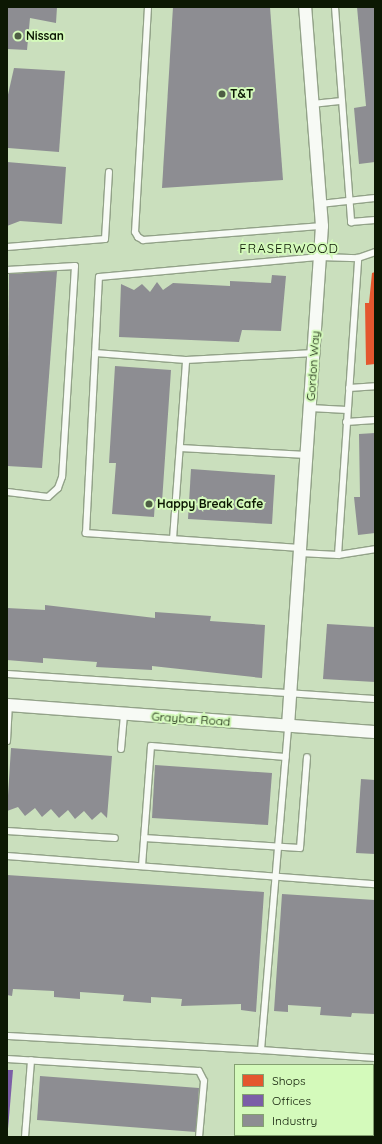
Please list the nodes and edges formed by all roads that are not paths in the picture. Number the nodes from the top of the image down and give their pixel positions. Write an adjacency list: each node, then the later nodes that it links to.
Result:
1 (148, 7): 11 (lane)
2 (305, 7): 5 (street, Gordon Way)
3 (336, 7): 4 (lane)
4 (342, 101): 5 (lane); 8 (lane)
5 (312, 104): 9 (street, Gordon Way)
6 (109, 172): 12 (lane)
7 (375, 198): 8 (lane)
8 (350, 201): 9 (lane); 10 (lane)
9 (320, 204): 11 (street, Gordon Way)
10 (375, 220)
11 (322, 226): 14 (street, Gordon Way)
12 (7, 248)
13 (375, 252): 15 (lane)
14 (320, 257): 15 (lane); 17 (lane); 18 (street, Gordon Way)
15 (358, 258): 21 (lane)
16 (7, 270): 28 (lane)
17 (96, 353): 19 (lane); 29 (lane)
18 (314, 353): 19 (lane); 22 (street, Gordon Way)
19 (186, 360): 26 (lane)
20 (375, 386): 21 (lane)
21 (349, 388): 23 (lane)
22 (310, 408): 23 (lane); 27 (street, Gordon Way)
23 (347, 410): 25 (lane)
24 (375, 420): 25 (lane)
25 (346, 422): 32 (lane)
26 (180, 448): 27 (lane); 29 (lane)
27 (307, 455): 31 (street, Gordon Way)
28 (7, 492)
29 (173, 539): 31 (lane)
30 (375, 549): 32 (lane)
31 (300, 550): 32 (lane); 34 (street, Gordon Way)
32 (338, 555)
33 (7, 674): 34 (lane)
34 (291, 693): 35 (lane); 38 (street, Gordon Way)
35 (375, 699)
36 (8, 705): 37 (street, Graybar Road); 40 (lane)
37 (124, 714): 38 (street, Graybar Road); 41 (lane)
38 (288, 726): 39 (street, Graybar Road); 42 (lane)
39 (375, 732)
40 (7, 741)
41 (121, 749)
42 (286, 757): 46 (lane); 47 (lane)
43 (307, 757): 47 (lane)
44 (7, 831): 45 (lane)
45 (115, 838)
46 (144, 838): 47 (lane); 49 (lane)
47 (278, 846): 50 (lane)
48 (7, 856): 49 (lane)
49 (142, 866): 50 (lane)
50 (276, 876): 51 (lane); 53 (lane)
51 (375, 884)
52 (7, 1036): 53 (lane)
53 (261, 1050): 54 (lane)
54 (375, 1058)
55 (7, 1059): 56 (lane)
56 (31, 1060): 57 (lane); 58 (lane)
57 (25, 1137)
58 (200, 1137)

